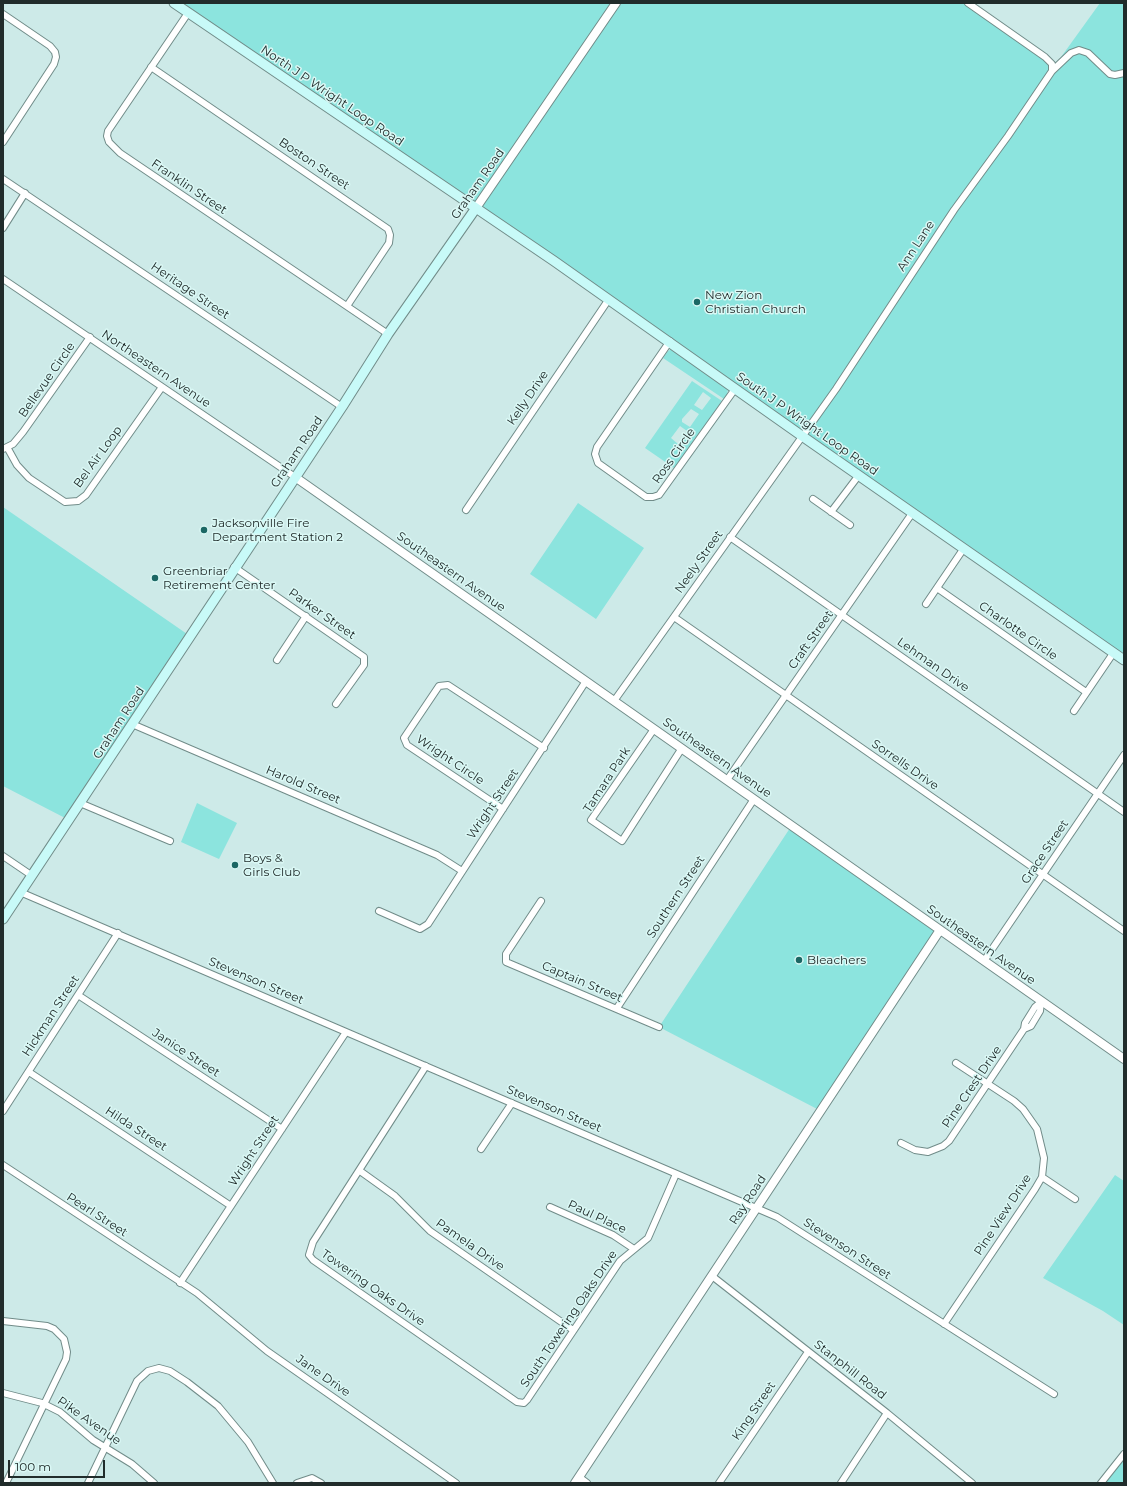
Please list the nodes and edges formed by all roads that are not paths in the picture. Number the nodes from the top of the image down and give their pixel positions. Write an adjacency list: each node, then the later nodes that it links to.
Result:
1 (174, 3): 4 (main road, North J P Wright Loop Road)
2 (616, 3): 12 (street, Graham Road)
3 (968, 3): 7 (street)
4 (188, 13): 6 (street, Franklin Street); 12 (main road, North J P Wright Loop Road)
5 (3, 14): 9 (street)
6 (151, 67): 16 (street, Boston Street); 16 (street, Franklin Street)
7 (1052, 71): 8 (street, Ann Lane); 23 (street, Ann Lane)
8 (1124, 73)
9 (3, 142)
10 (3, 179): 11 (street, Heritage Street)
11 (25, 193): 13 (street); 22 (street, Heritage Street)
12 (476, 208): 15 (main road, South J P Wright Loop Road); 17 (main road, Graham Road)
13 (3, 228)
14 (3, 279): 18 (street, Northeastern Avenue)
15 (609, 299): 19 (main road, South J P Wright Loop Road); 28 (street, Kelly Drive)
16 (347, 306): 17 (street, Franklin Street)
17 (388, 334): 22 (main road, Graham Road)
18 (90, 337): 20 (street, Northeastern Avenue); 24 (street, Bellevue Circle)
19 (670, 341): 21 (main road, South J P Wright Loop Road); 21 (street, Ross Circle)
20 (162, 387): 24 (street, Bel Air Loop); 26 (street, Northeastern Avenue)
21 (735, 389): 23 (main road, South J P Wright Loop Road)
22 (342, 407): 26 (main road, Graham Road)
23 (802, 436): 25 (main road, South J P Wright Loop Road); 32 (street, Neely Street)
24 (5, 448)
25 (859, 475): 29 (street); 30 (main road, South J P Wright Loop Road)
26 (295, 477): 34 (main road, Graham Road); 43 (street, Southeastern Avenue)
27 (813, 499): 29 (street)
28 (466, 510)
29 (831, 512): 31 (street)
30 (913, 512): 33 (main road, South J P Wright Loop Road); 37 (street, Craft Street)
31 (850, 525)
32 (730, 537): 37 (street, Lehman Drive); 39 (street, Neely Street)
33 (964, 548): 35 (street); 40 (main road, South J P Wright Loop Road)
34 (234, 567): 38 (street, Parker Street); 49 (main road, Graham Road)
35 (937, 588): 36 (street); 44 (street, Charlotte Circle)
36 (926, 604)
37 (842, 615): 45 (street, Craft Street); 55 (street, Lehman Drive)
38 (306, 616): 41 (street); 47 (street, Parker Street)
39 (674, 617): 45 (street, Sorrells Drive); 46 (street, Neely Street)
40 (1114, 652): 42 (main road, South J P Wright Loop Road); 44 (street)
41 (277, 660)
42 (1124, 660)
43 (586, 681): 46 (street, Southeastern Avenue); 51 (street, Wright Street)
44 (1086, 692): 48 (street)
45 (786, 695): 54 (street, Craft Street); 63 (street, Sorrells Drive)
46 (614, 701): 50 (street, Southeastern Avenue)
47 (336, 704)
48 (1074, 711)
49 (132, 724): 57 (main road, Graham Road); 62 (street, Harold Street)
50 (654, 729): 52 (street, Southeastern Avenue); 52 (street, Tamara Park)
51 (544, 748): 58 (street, Wright Street); 58 (street, Wright Circle)
52 (682, 748): 54 (street, Southeastern Avenue)
53 (1124, 755): 55 (street, Grace Street)
54 (728, 780): 56 (street, Southeastern Avenue)
55 (1098, 794): 59 (street, Lehman Drive); 63 (street, Grace Street)
56 (754, 799): 69 (street, Southeastern Avenue); 75 (street, Southern Street)
57 (80, 803): 60 (street); 64 (main road, Graham Road)
58 (503, 809): 62 (street, Wright Street)
59 (1124, 812)
60 (170, 841)
61 (3, 856): 64 (street)
62 (462, 870): 67 (street, Wright Street)
63 (1043, 874): 70 (street, Sorrells Drive); 72 (street, Grace Street)
64 (31, 876): 65 (main road, Graham Road)
65 (20, 892): 68 (main road, Graham Road); 71 (street, Stevenson Street)
66 (541, 901): 75 (street, Captain Street)
67 (379, 911)
68 (3, 919)
69 (940, 930): 72 (street, Southeastern Avenue); 95 (street, Ray Road)
70 (1124, 931)
71 (118, 933): 73 (street, Hickman Street); 77 (street, Stevenson Street)
72 (984, 961): 74 (street, Southeastern Avenue)
73 (78, 995): 81 (street, Hickman Street); 85 (street, Janice Street)
74 (1041, 1002): 78 (street, Southeastern Avenue); 82 (street, Pine Crest Drive)
75 (617, 1008): 76 (street, Captain Street)
76 (659, 1027)
77 (346, 1032): 80 (street, Stevenson Street); 85 (street, Wright Street)
78 (1124, 1059)
79 (956, 1063): 82 (street, Pine View Drive)
80 (426, 1066): 83 (street, Stevenson Street); 89 (street, Towering Oaks Drive)
81 (29, 1072): 84 (street, Hickman Street); 93 (street, Hilda Street)
82 (987, 1083): 86 (street, Pine Crest Drive); 91 (street, Pine View Drive)
83 (512, 1103): 87 (street); 90 (street, Stevenson Street)
84 (3, 1111)
85 (282, 1129): 93 (street, Wright Street)
86 (901, 1143)
87 (481, 1149)
88 (3, 1165): 98 (street, Pearl Street)
89 (360, 1171): 101 (street, Pamela Drive); 105 (street, Towering Oaks Drive)
90 (676, 1174): 95 (street, Stevenson Street); 96 (street, South Towering Oaks Drive)
91 (1042, 1177): 92 (street); 100 (street, Pine View Drive)
92 (1075, 1199)
93 (232, 1206): 98 (street, Wright Street)
94 (550, 1207): 96 (street, Paul Place)
95 (756, 1209): 97 (street, Ray Road); 100 (street, Stevenson Street)
96 (634, 1249): 101 (street, South Towering Oaks Drive)
97 (712, 1276): 102 (street, Stanphill Road); 110 (street, Ray Road)
98 (180, 1283): 117 (street, Jane Drive)
99 (3, 1321): 106 (street)
100 (944, 1324): 104 (street, Stevenson Street)
101 (573, 1330): 105 (street, South Towering Oaks Drive)
102 (808, 1352): 107 (street, Stanphill Road); 119 (street, King Street)
103 (3, 1393): 106 (street, Pike Avenue)
104 (1054, 1394)
105 (510, 1398)
106 (44, 1404): 108 (street, Pike Avenue); 111 (street)
107 (888, 1413): 120 (street); 121 (street, Stanphill Road)
108 (105, 1448): 112 (street); 113 (street, Pike Avenue); 114 (street)
109 (1124, 1454): 122 (street)
110 (577, 1480): 118 (street)
111 (6, 1483)
112 (88, 1483)
113 (154, 1483)
114 (273, 1483)
115 (297, 1483): 116 (street)
116 (321, 1483)
117 (456, 1483)
118 (587, 1483)
119 (719, 1483)
120 (841, 1483)
121 (972, 1483)
122 (1101, 1483)

